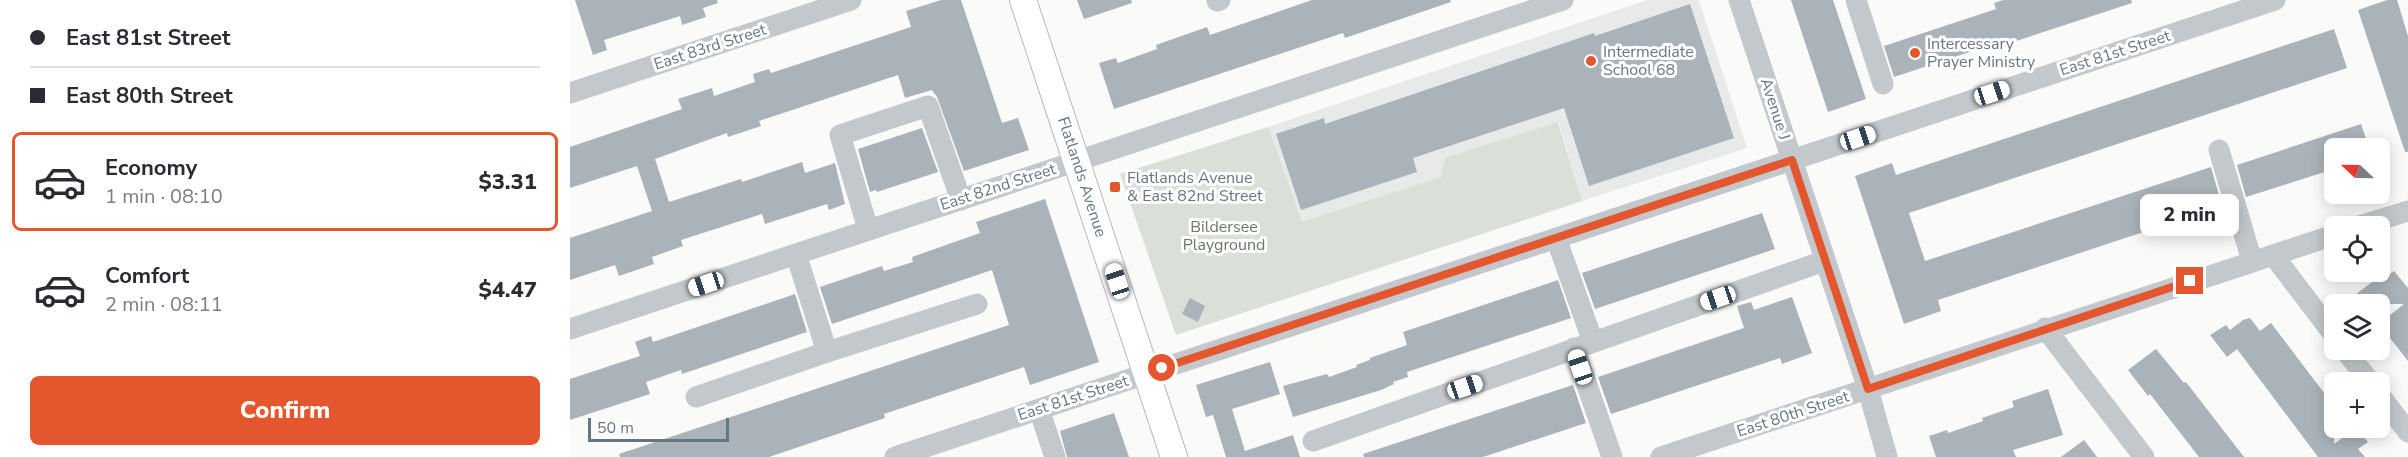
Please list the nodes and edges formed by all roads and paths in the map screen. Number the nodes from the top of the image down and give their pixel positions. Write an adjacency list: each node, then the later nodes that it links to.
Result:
1 (851, 0): 8 (street, East 83rd Street)
2 (1023, 0): 11 (main road, Flatlands Avenue)
3 (1563, 0): 11 (street, East 82nd Street)
4 (1856, 0): 7 (street)
5 (2275, 0): 10 (street, East 81st Street)
6 (1743, 2): 10 (street, Avenue J)
7 (1883, 84)
8 (570, 93)
9 (2219, 150): 21 (street)
10 (1792, 160): 16 (street, East 81st Street); 20 (street, Avenue J)
11 (1077, 161): 12 (street, East 82nd Street); 30 (main road, Flatlands Avenue)
12 (961, 200): 15 (street, East 82nd Street); 15 (street)
13 (2408, 211): 14 (street)
14 (2390, 217)
15 (868, 229): 18 (street, East 82nd Street)
16 (1556, 238): 26 (street); 30 (street, East 81st Street)
17 (2324, 238): 19 (street, East 80th Street)
18 (796, 254): 25 (street, East 82nd Street); 27 (street)
19 (2273, 255): 21 (street, East 80th Street); 23 (street)
20 (1824, 261): 26 (street); 31 (street, Avenue J)
21 (2253, 261): 24 (street, East 80th Street)
22 (977, 304): 27 (street)
23 (2324, 322)
24 (2045, 328): 31 (street, East 80th Street); 43 (street)
25 (570, 329)
26 (1584, 345): 36 (street); 40 (street)
27 (826, 352): 32 (street)
28 (2353, 360): 29 (street)
29 (2362, 372)
30 (1147, 374): 34 (street, East 81st Street); 39 (main road, Flatlands Avenue)
31 (1868, 389): 41 (street, East 80th Street); 42 (street, Avenue J)
32 (696, 397)
33 (2390, 408): 35 (street)
34 (1039, 409): 37 (street, East 81st Street); 38 (street)
35 (2408, 432)
36 (1313, 441)
37 (895, 457)
38 (1055, 457)
39 (1174, 457)
40 (1612, 457)
41 (1661, 457)
42 (1887, 457)
43 (2144, 457)

